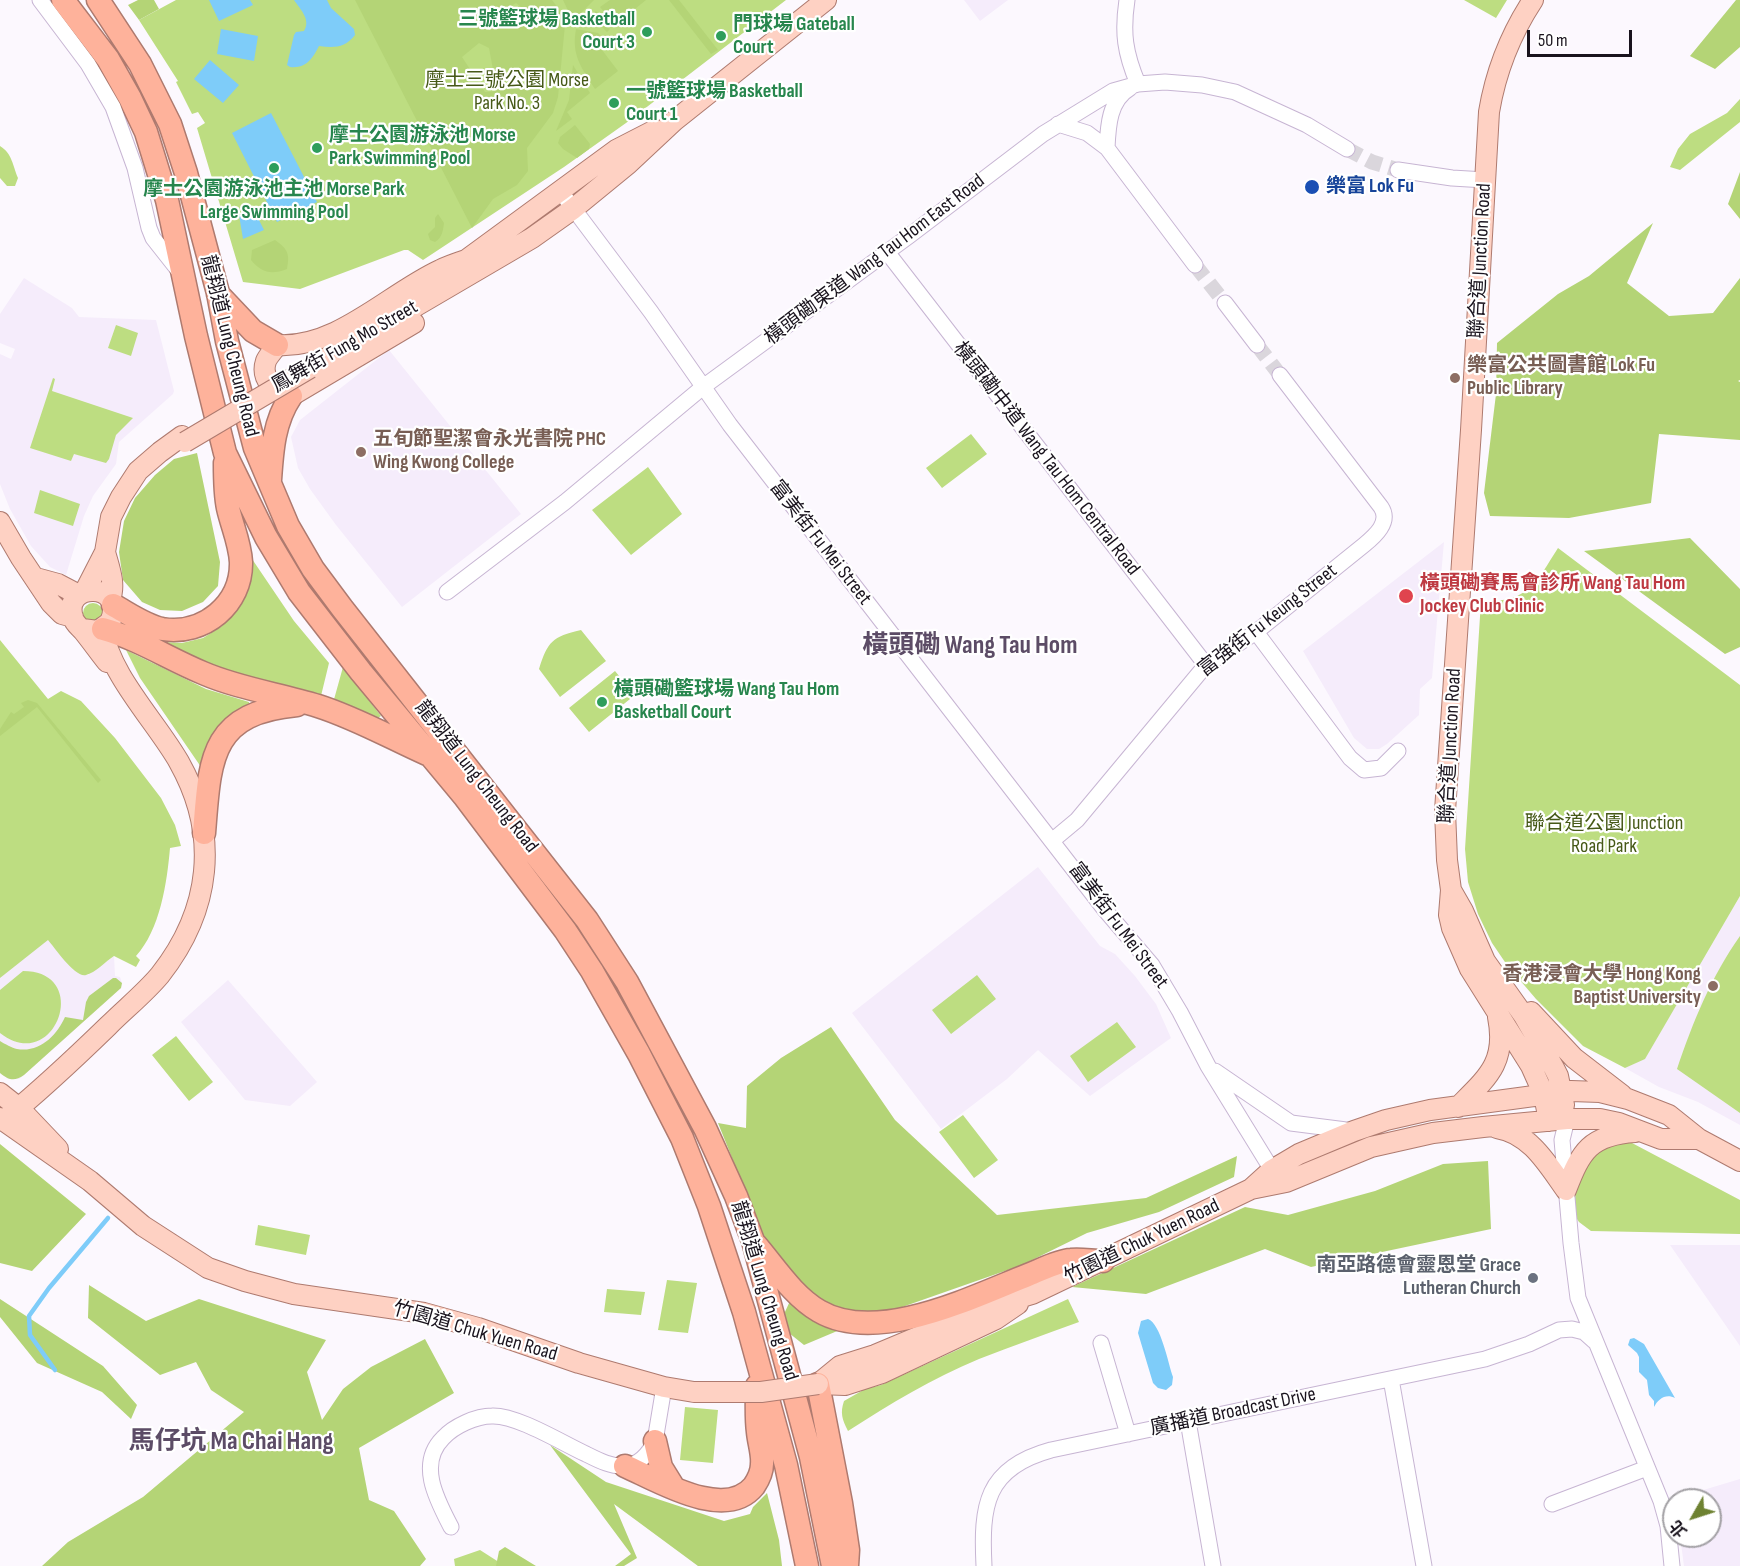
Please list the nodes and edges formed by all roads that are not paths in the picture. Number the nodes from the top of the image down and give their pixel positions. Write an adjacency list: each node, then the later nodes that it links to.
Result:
1 (40, 0): 20 (street, 龍翔道 Lung Cheung Road)
2 (63, 0): 20 (highway, 龍翔道 Lung Cheung Road)
3 (98, 0): 21 (highway, 龍翔道 Lung Cheung Road)
4 (826, 0): 8 (main road, 鳳舞街 Fung Mo Street)
5 (1127, 0): 7 (street)
6 (1533, 0): 13 (main road, 聯合道 Junction Road)
7 (1138, 84): 9 (street, 橫頭磡東道 Wang Tau Hom East Road); 10 (street); 11 (street, 橫頭磡東道 Wang Tau Hom East Road)
8 (674, 121): 14 (main road, 鳳舞街 Fung Mo Street); 15 (main road, 鳳舞街 Fung Mo Street)
9 (1058, 124): 10 (street); 17 (street, 橫頭磡東道 Wang Tau Hom East Road)
10 (1107, 148): 19 (street)
11 (1347, 149)
12 (1398, 170): 13 (street)
13 (1485, 180): 45 (main road, 聯合道 Junction Road)
14 (561, 192): 15 (street, 富美街 Fu Mei Street); 18 (main road, 鳳舞街 Fung Mo Street)
15 (573, 209): 16 (main road, 鳳舞街 Fung Mo Street); 27 (street, 富美街 Fu Mei Street)
16 (532, 238): 25 (main road, 鳳舞街 Fung Mo Street); 28 (main road, 鳳舞街 Fung Mo Street)
17 (887, 252): 27 (street, 橫頭磡東道 Wang Tau Hom East Road); 39 (street, 橫頭磡中道 Wang Tau Hom Central Road)
18 (466, 260): 23 (main road, 鳳舞街 Fung Mo Street); 25 (main road, 鳳舞街 Fung Mo Street)
19 (1195, 265)
20 (183, 276): 29 (highway, 龍翔道 Lung Cheung Road)
21 (218, 293): 23 (highway); 30 (highway, 龍翔道 Lung Cheung Road)
22 (1225, 303): 24 (street)
23 (277, 345): 28 (main road)
24 (1257, 345)
25 (308, 365): 32 (main road, 鳳舞街 Fung Mo Street, bridge)
26 (1280, 375): 38 (street, 富強街 Fu Keung Street)
27 (703, 387): 34 (street, 橫頭磡東道 Wang Tau Hom East Road); 44 (street, 富美街 Fu Mei Street)
28 (291, 396): 30 (highway)
29 (225, 453): 36 (highway); 42 (highway, 龍翔道 Lung Cheung Road)
30 (270, 486): 64 (highway, 龍翔道 Lung Cheung Road)
31 (0, 522): 33 (main road)
32 (105, 552): 35 (main road, 鳳舞街 Fung Mo Street); 36 (main road, 鳳舞街 Fung Mo Street)
33 (36, 578): 35 (main road); 37 (main road)
34 (447, 592)
35 (82, 593): 36 (main road); 37 (main road)
36 (111, 602): 37 (main road)
37 (86, 625): 40 (highway); 43 (main road)
38 (1256, 632): 39 (street, 富強街 Fu Keung Street); 41 (street)
39 (1206, 666): 44 (street, 富強街 Fu Keung Street)
40 (311, 704): 42 (highway); 43 (highway)
41 (1398, 751)
42 (431, 756): 70 (highway, 龍翔道 Lung Cheung Road)
43 (204, 833): 53 (main road)
44 (1053, 840): 48 (street, 富美街 Fu Mei Street)
45 (1451, 890): 46 (main road, 聯合道 Junction Road); 47 (main road, 聯合道 Junction Road)
46 (1510, 996): 50 (main road, 聯合道 Junction Road); 51 (main road)
47 (1497, 1012): 50 (main road, 聯合道 Junction Road); 52 (main road)
48 (1208, 1066): 57 (street, 富美街 Fu Mei Street); 61 (street, 富美街 Fu Mei Street)
49 (0, 1093): 53 (main road, 竹園道 Chuk Yuen Road)
50 (1553, 1094): 51 (main road); 52 (main road, 竹園道 Chuk Yuen Road); 55 (main road, 聯合道 Junction Road)
51 (1628, 1099): 59 (main road)
52 (1458, 1107): 57 (main road, 竹園道 Chuk Yuen Road)
53 (19, 1108): 54 (main road); 62 (main road, 竹園道 Chuk Yuen Road)
54 (2, 1119): 62 (main road, 竹園道 Chuk Yuen Road)
55 (1558, 1120): 56 (main road, 竹園道 Chuk Yuen Road); 58 (main road); 63 (street)
56 (1483, 1126): 61 (main road, 竹園道 Chuk Yuen Road); 63 (main road)
57 (1354, 1131): 61 (main road, 竹園道 Chuk Yuen Road)
58 (1644, 1132): 59 (main road); 63 (main road)
59 (1699, 1139): 60 (main road)
60 (1740, 1161)
61 (1279, 1176): 65 (main road, 竹園道 Chuk Yuen Road)
62 (90, 1181): 73 (main road, 竹園道 Chuk Yuen Road)
63 (1566, 1190): 66 (street)
64 (753, 1241): 65 (highway); 83 (highway, 龍翔道 Lung Cheung Road)
65 (1103, 1261): 72 (main road, 竹園道 Chuk Yuen Road)
66 (1578, 1298): 67 (street); 68 (street)
67 (1559, 1330): 68 (street); 71 (street, 廣播道 Broadcast Drive)
68 (1594, 1341): 78 (street)
69 (1101, 1343): 75 (street)
70 (754, 1354): 79 (highway); 82 (highway, 龍翔道 Lung Cheung Road)
71 (1391, 1379): 74 (street, 廣播道 Broadcast Drive); 87 (street)
72 (818, 1384): 73 (main road, 竹園道 Chuk Yuen Road, bridge); 84 (highway)
73 (667, 1388): 76 (street)
74 (1188, 1421): 75 (street, 廣播道 Broadcast Drive); 86 (street)
75 (1128, 1434): 85 (street, 廣播道 Broadcast Drive)
76 (655, 1441): 77 (street); 79 (highway)
77 (625, 1466): 79 (highway); 81 (street)
78 (1647, 1468): 80 (street); 88 (street)
79 (674, 1488)
80 (1552, 1504)
81 (451, 1527)
82 (807, 1566)
83 (833, 1566)
84 (847, 1566)
85 (984, 1566)
86 (1213, 1566)
87 (1424, 1566)
88 (1672, 1566)

